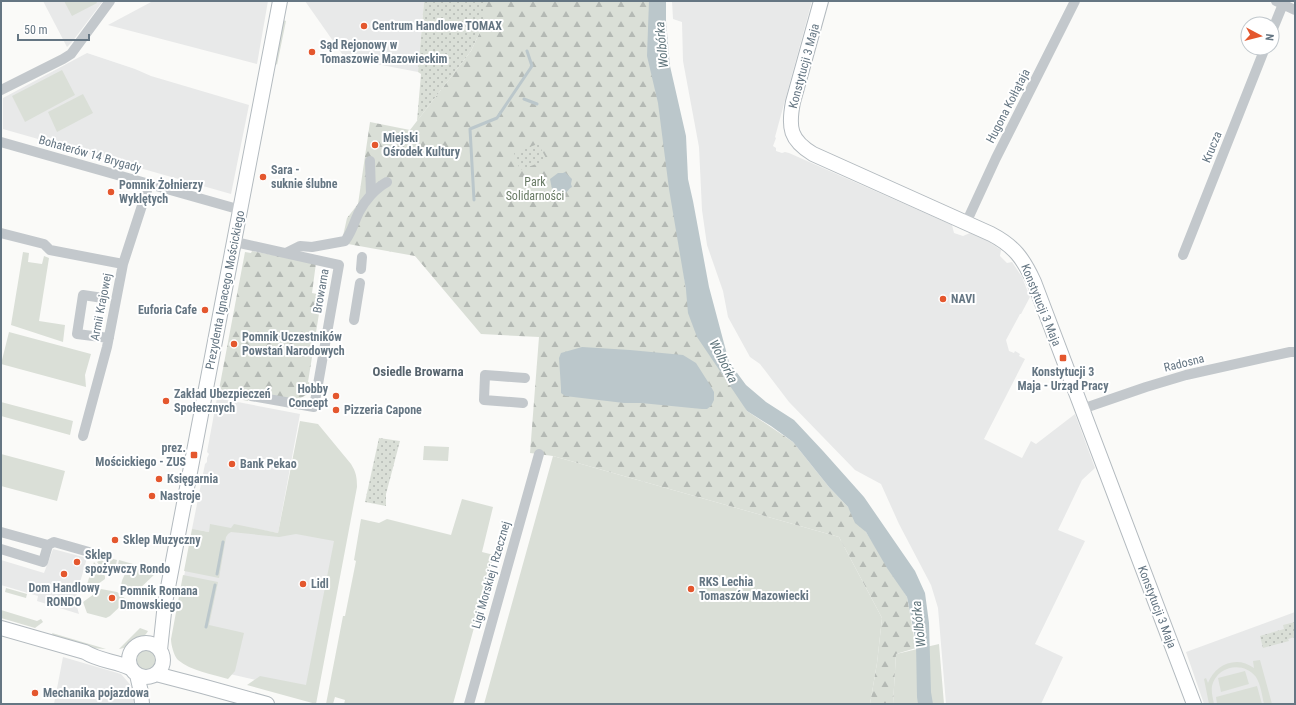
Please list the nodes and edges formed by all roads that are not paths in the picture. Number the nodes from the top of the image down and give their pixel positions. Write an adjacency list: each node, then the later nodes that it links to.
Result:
1 (110, 1): 9 (street)
2 (280, 1): 15 (street, Prezydenta Ignacego Mościckiego)
3 (822, 1): 16 (street, Konstytucji 3 Maja)
4 (1075, 1): 16 (street, Hugona Kołłątaja)
5 (1279, 3): 6 (street); 7 (street)
6 (1295, 10)
7 (1276, 16)
8 (1262, 56): 20 (street, Krucza)
9 (1, 90)
10 (1, 142): 13 (street, Bohaterów 14 Brygady)
11 (370, 161): 14 (street)
12 (387, 182): 14 (street)
13 (149, 184): 15 (street, Bohaterów 14 Brygady); 22 (street, Armii Krajowej)
14 (371, 195): 19 (street)
15 (241, 210): 18 (street, Prezydenta Ignacego Mościckiego)
16 (966, 223): 32 (street, Konstytucji 3 Maja)
17 (1, 233): 22 (street)
18 (235, 242): 19 (street, Browarna); 39 (street, Prezydenta Ignacego Mościckiego)
19 (286, 253): 30 (street, Browarna)
20 (1183, 256)
21 (362, 257): 23 (street)
22 (123, 264): 27 (street, Armii Krajowej)
23 (361, 269)
24 (360, 283): 26 (street)
25 (103, 298): 27 (street)
26 (354, 320)
27 (109, 338): 33 (street, Armii Krajowej)
28 (1295, 352): 32 (street, Radosna)
29 (525, 378): 31 (street)
30 (251, 396)
31 (524, 403)
32 (1082, 410): 53 (street, Konstytucji 3 Maja)
33 (83, 436)
34 (539, 454): 52 (street, Ligi Morskiej i Rzecznej)
35 (1, 532): 36 (street)
36 (48, 545): 37 (street); 38 (street)
37 (1, 549)
38 (96, 554)
39 (165, 603): 43 (street, Prezydenta Ignacego Mościckiego); 45 (street, Prezydenta Ignacego Mościckiego)
40 (1, 628): 41 (street)
41 (18, 633): 42 (street); 44 (street)
42 (1, 635)
43 (138, 646): 44 (street); 45 (street); 46 (street)
44 (85, 652): 46 (street)
45 (161, 655): 47 (street); 48 (street)
46 (134, 672): 47 (street); 49 (street)
47 (154, 675): 48 (street); 50 (street)
48 (202, 686): 51 (street)
49 (142, 704)
50 (148, 704)
51 (267, 704)
52 (469, 704)
53 (1194, 704)

